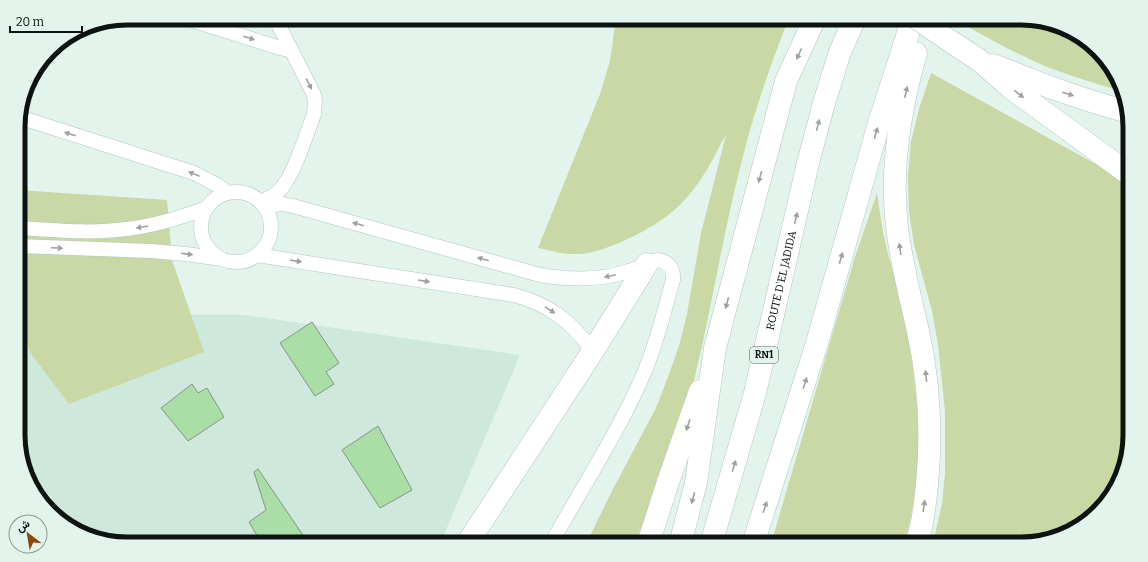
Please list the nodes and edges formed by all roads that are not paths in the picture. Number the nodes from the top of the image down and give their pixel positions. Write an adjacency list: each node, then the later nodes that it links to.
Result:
1 (207, 25): 8 (lane, one-way to 8)
2 (278, 25): 8 (lane)
3 (812, 25): 21 (main road, one-way to 21)
4 (852, 25): 27 (main road, ROUTE D'EL JADIDA / RN1, one-way to 4)
5 (911, 25): 28 (main road, one-way to 5)
6 (922, 25): 29 (main road, one-way to 6)
7 (926, 25): 9 (main road, bridge)
8 (291, 50): 14 (lane, one-way to 14)
9 (979, 60): 10 (main road, one-way to 10); 12 (main road, one-way to 12)
10 (1121, 110)
11 (25, 119): 13 (lane, one-way to 11)
12 (1123, 170)
13 (228, 193): 14 (lane); 15 (lane)
14 (262, 204): 18 (lane); 20 (lane, one-way to 14)
15 (206, 208): 16 (lane, one-way to 16); 19 (lane)
16 (25, 229)
17 (25, 246): 19 (lane, one-way to 19)
18 (257, 255): 19 (lane); 22 (lane, one-way to 22)
19 (222, 259)
20 (647, 264): 22 (main road); 24 (lane)
21 (715, 348): 25 (main road, one-way to 25); 26 (main road, one-way to 26)
22 (593, 351): 23 (main road)
23 (472, 537)
24 (555, 537)
25 (650, 537)
26 (682, 537)
27 (713, 537)
28 (755, 537)
29 (919, 537)

